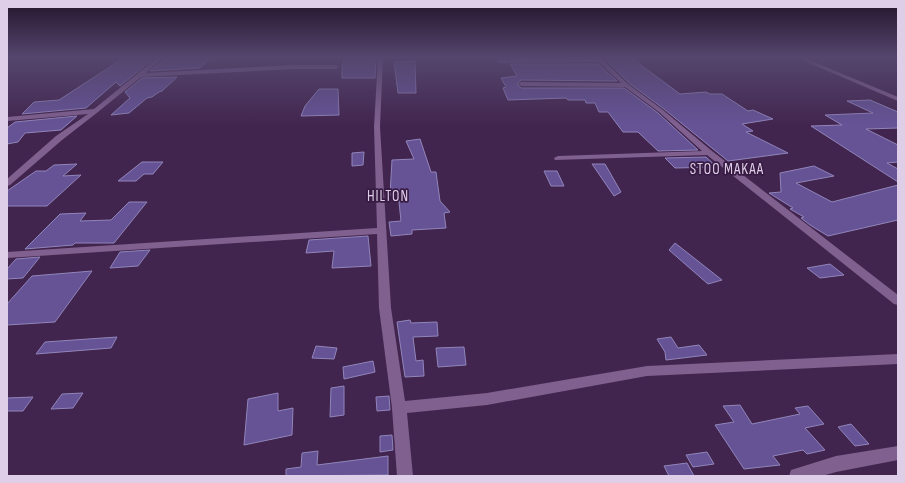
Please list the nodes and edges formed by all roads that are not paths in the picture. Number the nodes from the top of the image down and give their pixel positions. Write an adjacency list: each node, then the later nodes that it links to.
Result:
1 (134, 80): 8 (street)
2 (380, 80): 13 (street)
3 (620, 80): 6 (street)
4 (850, 80): 7 (street)
5 (521, 84): 6 (street)
6 (626, 85): 10 (street)
7 (898, 99)
8 (96, 111): 9 (street); 12 (street)
9 (7, 119)
10 (709, 153): 11 (street); 15 (street)
11 (558, 158)
12 (7, 183)
13 (381, 231): 14 (street); 17 (street)
14 (7, 255)
15 (898, 301)
16 (898, 360): 17 (street)
17 (399, 408): 19 (street)
18 (898, 453): 20 (street)
19 (405, 476)
20 (797, 476)

